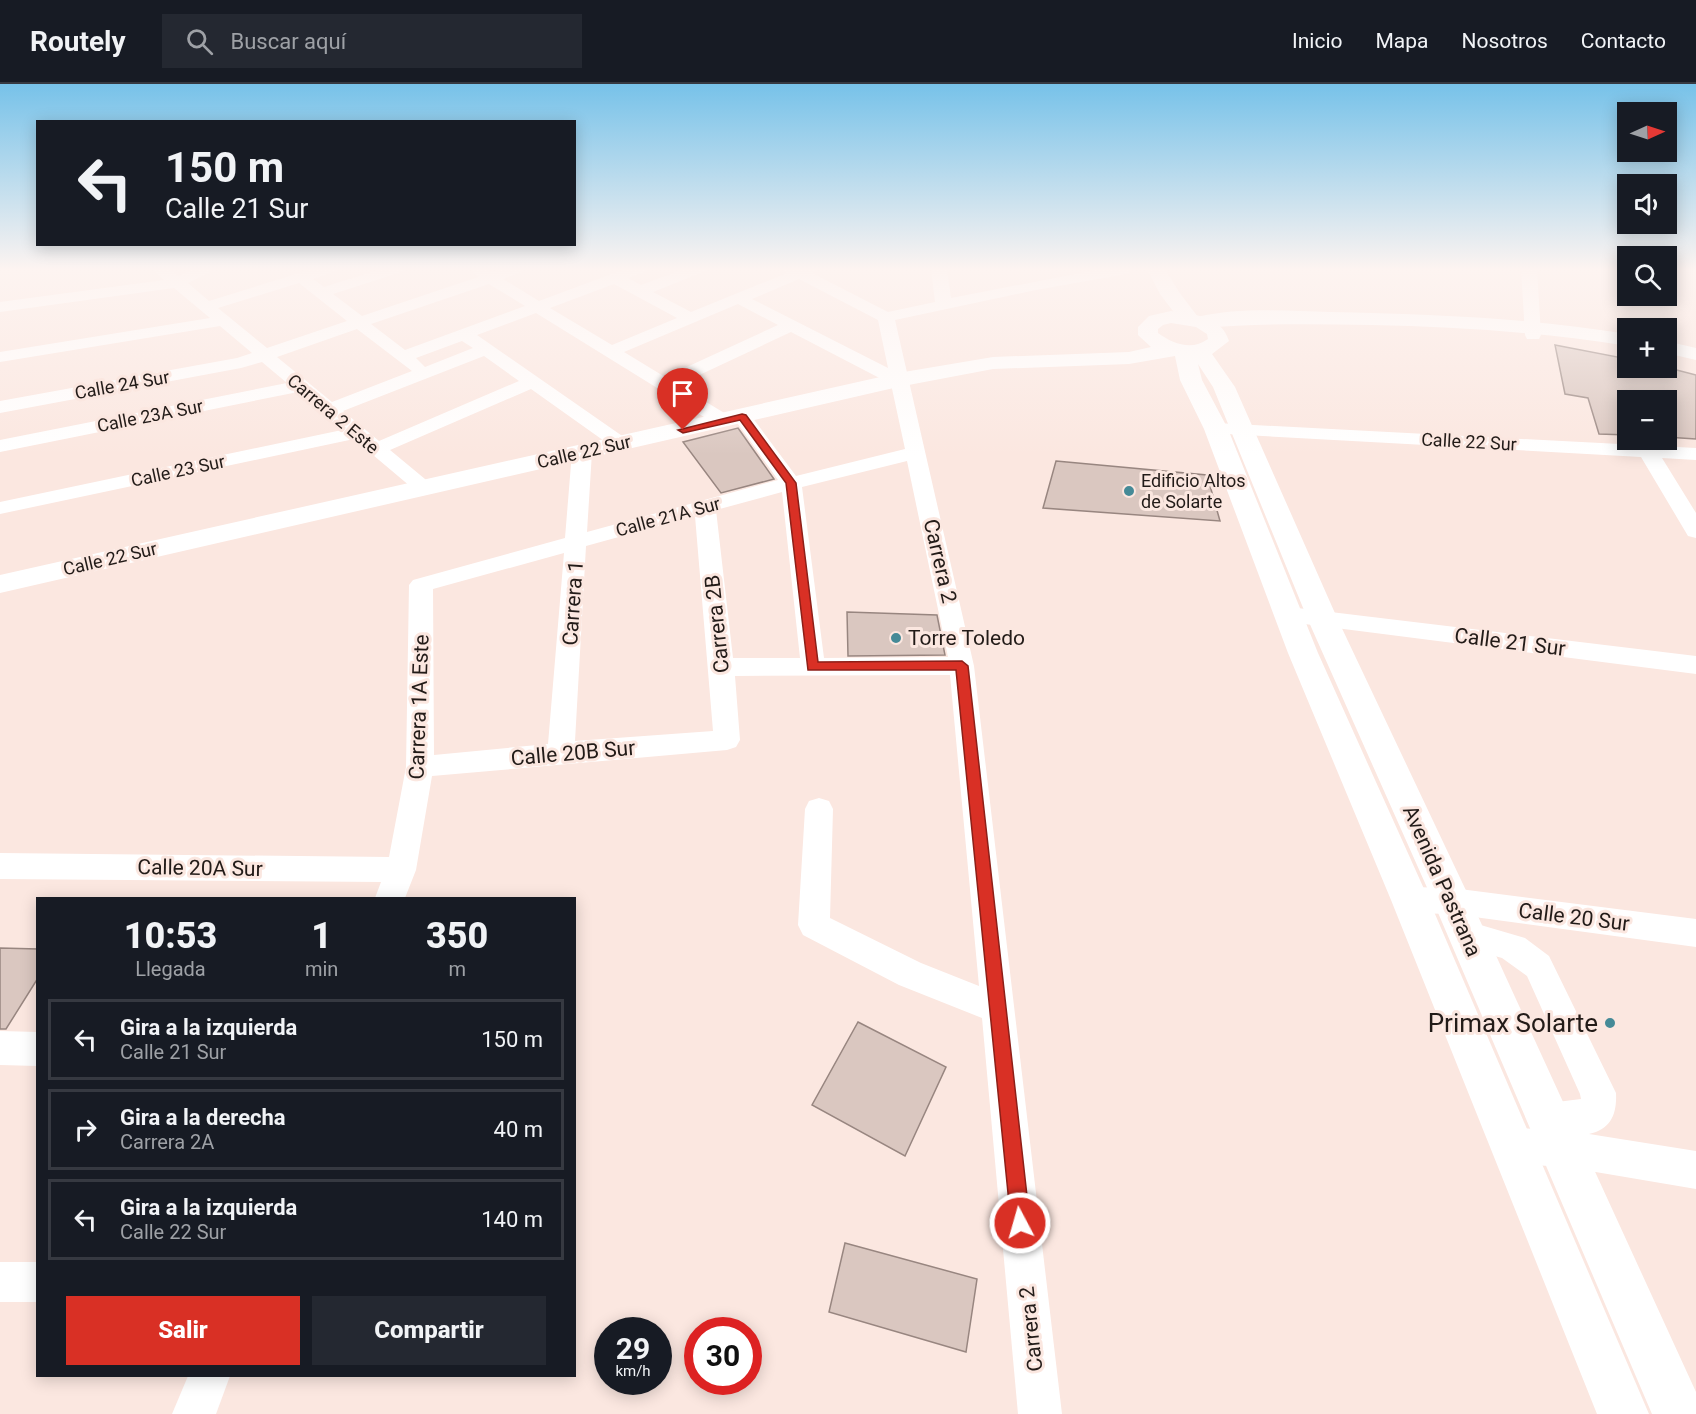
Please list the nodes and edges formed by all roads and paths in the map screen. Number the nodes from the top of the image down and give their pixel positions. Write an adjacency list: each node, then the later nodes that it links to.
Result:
1 (159, 331): 26 (street)
2 (233, 331): 27 (street, Carrera 2 Este)
3 (336, 331): 27 (street, Calle 24 Sur)
4 (369, 331): 28 (street)
5 (472, 331): 16 (street)
6 (578, 331): 24 (street)
7 (659, 331): 24 (street)
8 (778, 331): 34 (street)
9 (803, 331): 32 (street)
10 (889, 331): 32 (street, Carrera 2)
11 (1185, 331): 17 (main road)
12 (1205, 331): 17 (main road)
13 (1444, 331): 18 (main road)
14 (1538, 331): 21 (main road)
15 (1543, 331): 19 (main road)
16 (464, 334): 22 (street); 28 (street)
17 (1187, 337): 20 (main road); 32 (main road, Calle 22 Sur); 39 (main road, Avenida Pastrana)
18 (1295, 338)
19 (1617, 339)
20 (1240, 340)
21 (1617, 347)
22 (486, 349): 31 (street); 33 (street)
23 (1677, 350): 25 (main road)
24 (612, 351): 34 (street)
25 (1696, 354)
26 (0, 357)
27 (264, 357): 35 (street, Carrera 2 Este); 36 (street, Calle 24 Sur)
28 (403, 357): 31 (street)
29 (1677, 360): 30 (main road)
30 (1696, 365)
31 (424, 373): 37 (street)
32 (898, 380): 38 (main road, Calle 22 Sur); 46 (street, Carrera 2)
33 (533, 382): 41 (street); 43 (street)
34 (666, 384): 38 (street)
35 (300, 386): 37 (street, Carrera 2 Este); 42 (street, Calle 23A Sur)
36 (0, 407)
37 (328, 410): 40 (street, Carrera 2 Este)
38 (733, 419): 41 (main road, Calle 22 Sur); 48 (street)
39 (1229, 430): 45 (street, Calle 22 Sur); 56 (main road, Avenida Pastrana)
40 (355, 433): 43 (street, Carrera 2 Este); 51 (street, Calle 23 Sur)
41 (621, 444): 44 (main road, Calle 22 Sur)
42 (0, 446)
43 (376, 449): 49 (street, Carrera 2 Este)
44 (582, 452): 49 (main road, Calle 22 Sur); 53 (street, Carrera 1)
45 (1647, 452): 47 (street, Calle 22 Sur); 52 (street)
46 (915, 453): 48 (street, Calle 21A Sur); 58 (street, Carrera 2)
47 (1696, 454)
48 (791, 483): 50 (street, Calle 21A Sur); 59 (street)
49 (424, 488): 54 (main road, Calle 22 Sur)
50 (705, 507): 53 (street, Calle 21A Sur); 60 (street, Carrera 2B)
51 (0, 508)
52 (1696, 531)
53 (578, 541): 55 (street, Calle 21A Sur); 62 (street, Carrera 1)
54 (0, 584)
55 (422, 585): 63 (street, Carrera 1A Este)
56 (1306, 617): 57 (street, Calle 21 Sur); 68 (main road, Avenida Pastrana); 69 (main road, Avenida Pastrana)
57 (1696, 664)
58 (962, 666): 59 (street); 72 (street, Carrera 2)
59 (813, 667): 60 (street)
60 (722, 668): 61 (street, Carrera 2B)
61 (727, 740): 62 (street, Calle 20B Sur)
62 (561, 753): 63 (street, Calle 20B Sur)
63 (420, 768): 66 (street, Carrera 1A Este)
64 (819, 808): 72 (street)
65 (3, 870): 66 (street, Calle 20A Sur)
66 (401, 870): 67 (street, Carrera 1A Este)
67 (390, 897)
68 (1410, 900): 69 (street, Calle 20 Sur); 76 (main road, Avenida Pastrana)
69 (1452, 901): 70 (street, Calle 20 Sur); 71 (main road, Avenida Pastrana)
70 (1696, 933)
71 (1467, 935): 75 (main road, Avenida Pastrana); 75 (street)
72 (999, 1009): 82 (street, Carrera 2)
73 (0, 1048): 74 (street)
74 (36, 1049)
75 (1555, 1135): 76 (street); 77 (street); 84 (main road, Avenida Pastrana)
76 (1511, 1145): 83 (main road, Avenida Pastrana)
77 (1696, 1170)
78 (0, 1282): 79 (street)
79 (36, 1282)
80 (209, 1377): 81 (street)
81 (194, 1414)
82 (1040, 1414)
83 (1623, 1414)
84 (1679, 1414)

